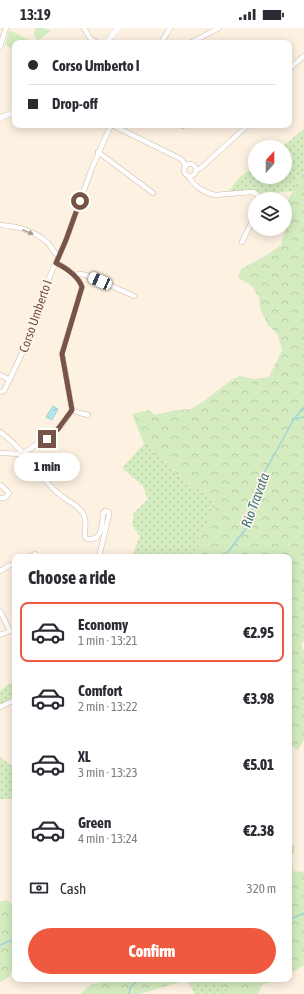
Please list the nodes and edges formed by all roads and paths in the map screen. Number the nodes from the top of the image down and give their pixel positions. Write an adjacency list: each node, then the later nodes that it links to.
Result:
1 (6, 28): 10 (street)
2 (84, 28): 6 (street)
3 (118, 28): 7 (street)
4 (170, 28): 8 (street)
5 (219, 28): 9 (street)
6 (93, 40)
7 (108, 40)
8 (163, 40)
9 (196, 40)
10 (0, 47)
11 (304, 56): 12 (street)
12 (292, 66)
13 (12, 113): 14 (street)
14 (0, 118)
15 (110, 128): 18 (street, Corso Umberto I)
16 (118, 128): 19 (street)
17 (245, 128): 20 (street)
18 (98, 152): 23 (street); 27 (street, Corso Umberto I)
19 (186, 166): 20 (street); 21 (street)
20 (196, 170): 21 (street)
21 (189, 176): 22 (street)
22 (248, 192)
23 (153, 193)
24 (0, 225): 27 (street, one-way to 27)
25 (248, 230): 26 (street)
26 (242, 242)
27 (59, 256): 28 (street, Corso Umberto I)
28 (56, 263): 29 (street); 32 (street, Corso Umberto I)
29 (74, 275): 30 (street); 34 (street)
30 (134, 296)
31 (0, 375): 32 (street)
32 (10, 380): 33 (street, Corso Umberto I)
33 (0, 392)
34 (72, 410): 35 (street); 38 (street)
35 (88, 415)
36 (0, 432): 38 (street)
37 (0, 453): 38 (street)
38 (22, 454): 41 (street)
39 (1, 485): 40 (street)
40 (0, 498)
41 (100, 554)
42 (12, 565): 43 (street)
43 (0, 571)
44 (0, 611): 45 (street)
45 (0, 635)
46 (12, 701): 47 (street)
47 (0, 706)

